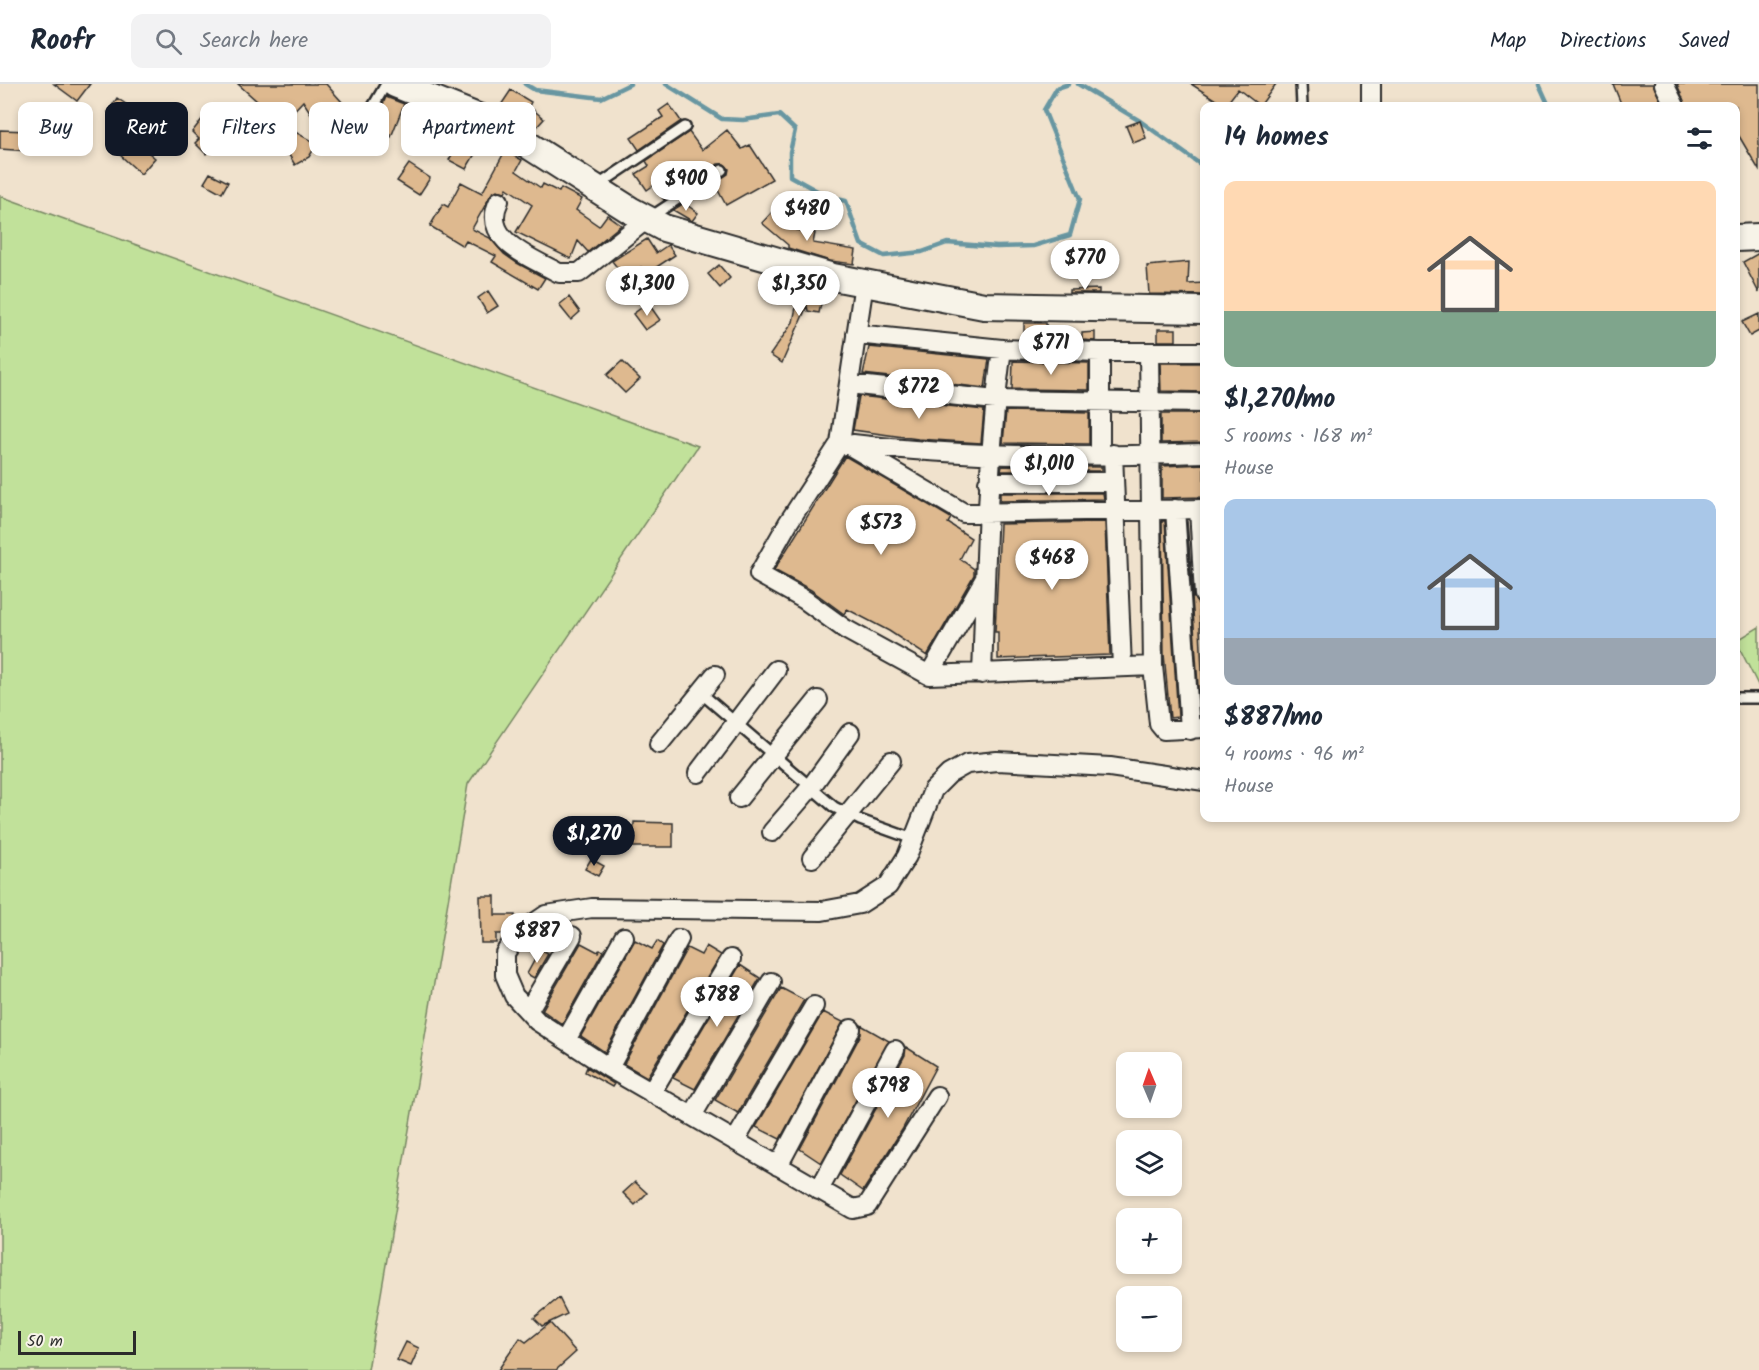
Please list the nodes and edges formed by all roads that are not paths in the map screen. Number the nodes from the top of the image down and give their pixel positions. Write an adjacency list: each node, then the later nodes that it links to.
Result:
1 (386, 84): 6 (lane)
2 (394, 84): 12 (street)
3 (1301, 84): 7 (lane)
4 (1371, 84): 8 (street)
5 (1664, 84): 9 (street)
6 (376, 102)
7 (1302, 102)
8 (1371, 102)
9 (1673, 102)
10 (685, 127): 12 (lane)
11 (722, 170): 14 (lane)
12 (594, 187): 14 (street)
13 (499, 201): 14 (street)
14 (647, 219): 15 (street)
15 (864, 283): 16 (street); 17 (street)
16 (1200, 310)
17 (856, 334): 18 (street); 22 (street)
18 (1002, 349): 19 (street); 23 (street)
19 (1100, 352): 20 (street); 24 (street)
20 (1149, 352): 21 (street); 25 (street)
21 (1200, 352)
22 (849, 384): 23 (street); 27 (street)
23 (995, 400): 24 (street); 30 (street)
24 (1101, 403): 25 (street); 29 (street)
25 (1149, 403): 26 (street); 31 (street)
26 (1200, 403)
27 (842, 443): 30 (street); 38 (street); 45 (street)
28 (1200, 453): 31 (street)
29 (1106, 454): 30 (street); 31 (street); 33 (street)
30 (990, 455): 32 (street)
31 (1149, 455): 37 (street)
32 (988, 482): 33 (street); 38 (street)
33 (1114, 482): 34 (street)
34 (1116, 509): 37 (street); 38 (street); 41 (street)
35 (1175, 509): 36 (street); 37 (street); 51 (street)
36 (1200, 509)
37 (1150, 511): 40 (street)
38 (986, 513): 39 (street)
39 (986, 577): 43 (street); 45 (street)
40 (1153, 666): 41 (street); 51 (street)
41 (1122, 667): 43 (street)
42 (776, 670): 50 (street)
43 (982, 674): 45 (street)
44 (715, 675): 46 (street)
45 (929, 675)
46 (701, 693): 50 (lane); 53 (street)
47 (1740, 698): 48 (lane)
48 (1759, 698)
49 (818, 700): 54 (street)
50 (737, 724): 54 (lane); 56 (street)
51 (1197, 729)
52 (850, 733): 58 (street)
53 (659, 744)
54 (774, 755): 58 (lane); 59 (street)
55 (891, 761): 60 (street)
56 (698, 773)
57 (1200, 780): 62 (street)
58 (811, 787): 60 (lane); 61 (street)
59 (739, 798)
60 (848, 814): 62 (lane); 63 (street)
61 (772, 832)
62 (914, 839): 70 (street)
63 (812, 858)
64 (572, 936): 70 (street)
65 (624, 937): 72 (street)
66 (680, 939): 74 (street)
67 (731, 959): 75 (street)
68 (771, 982): 77 (street)
69 (813, 1005): 78 (street)
70 (528, 1011): 72 (street)
71 (851, 1029): 79 (street)
72 (566, 1041): 74 (street)
73 (895, 1050): 80 (street)
74 (609, 1068): 75 (street)
75 (651, 1093): 77 (street)
76 (937, 1096): 80 (street)
77 (692, 1116): 78 (street)
78 (735, 1141): 79 (street)
79 (778, 1166): 80 (street)
80 (819, 1190)

